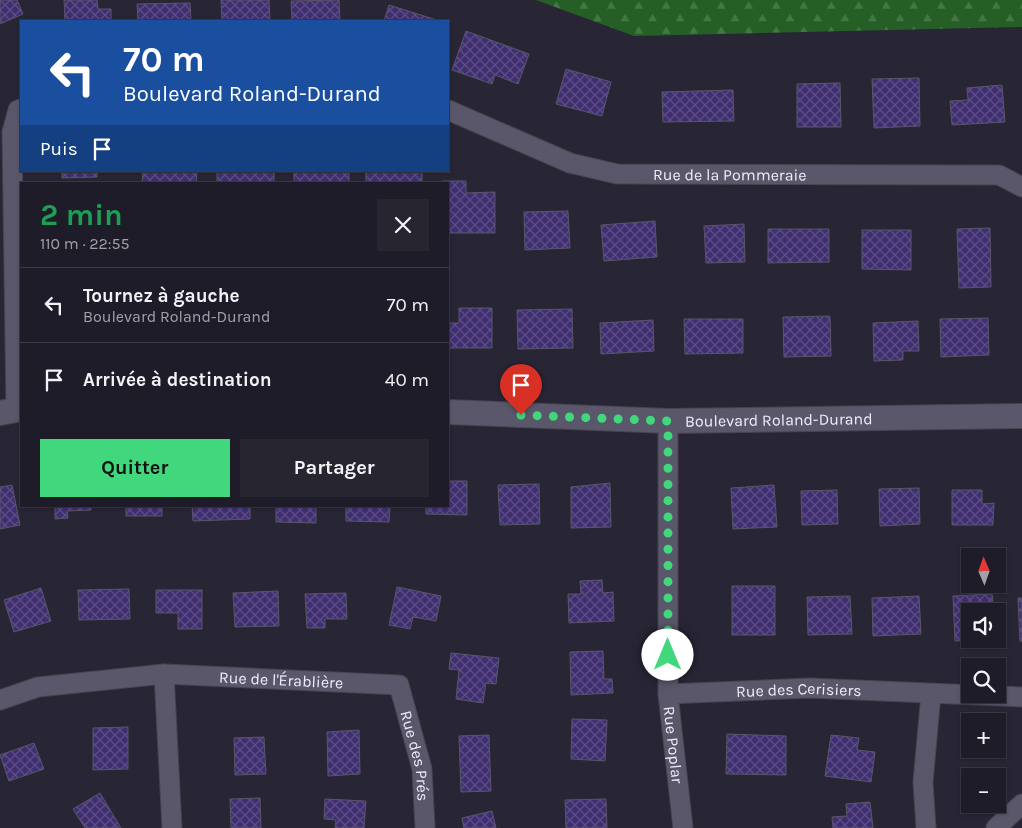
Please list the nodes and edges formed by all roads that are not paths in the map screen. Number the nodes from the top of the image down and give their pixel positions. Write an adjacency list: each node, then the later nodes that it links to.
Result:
1 (20, 109): 4 (street)
2 (449, 110): 3 (street, Rue de la Pommeraie)
3 (1022, 187)
4 (12, 410)
5 (449, 412): 7 (street, Boulevard Roland-Durand)
6 (1022, 416): 7 (street, Boulevard Roland-Durand)
7 (668, 421): 10 (street, Rue Poplar)
8 (164, 674): 9 (street, Rue de l'Érablière); 13 (street, Rue de l'Érablière); 15 (street)
9 (399, 684): 16 (street, Rue des Prés)
10 (668, 694): 11 (street, Rue des Cerisiers); 17 (street, Rue Poplar)
11 (931, 694): 12 (street, Rue des Cerisiers); 18 (street)
12 (1022, 697)
13 (0, 700)
14 (1022, 804): 19 (street)
15 (172, 828)
16 (425, 828)
17 (683, 828)
18 (926, 828)
19 (996, 828)

